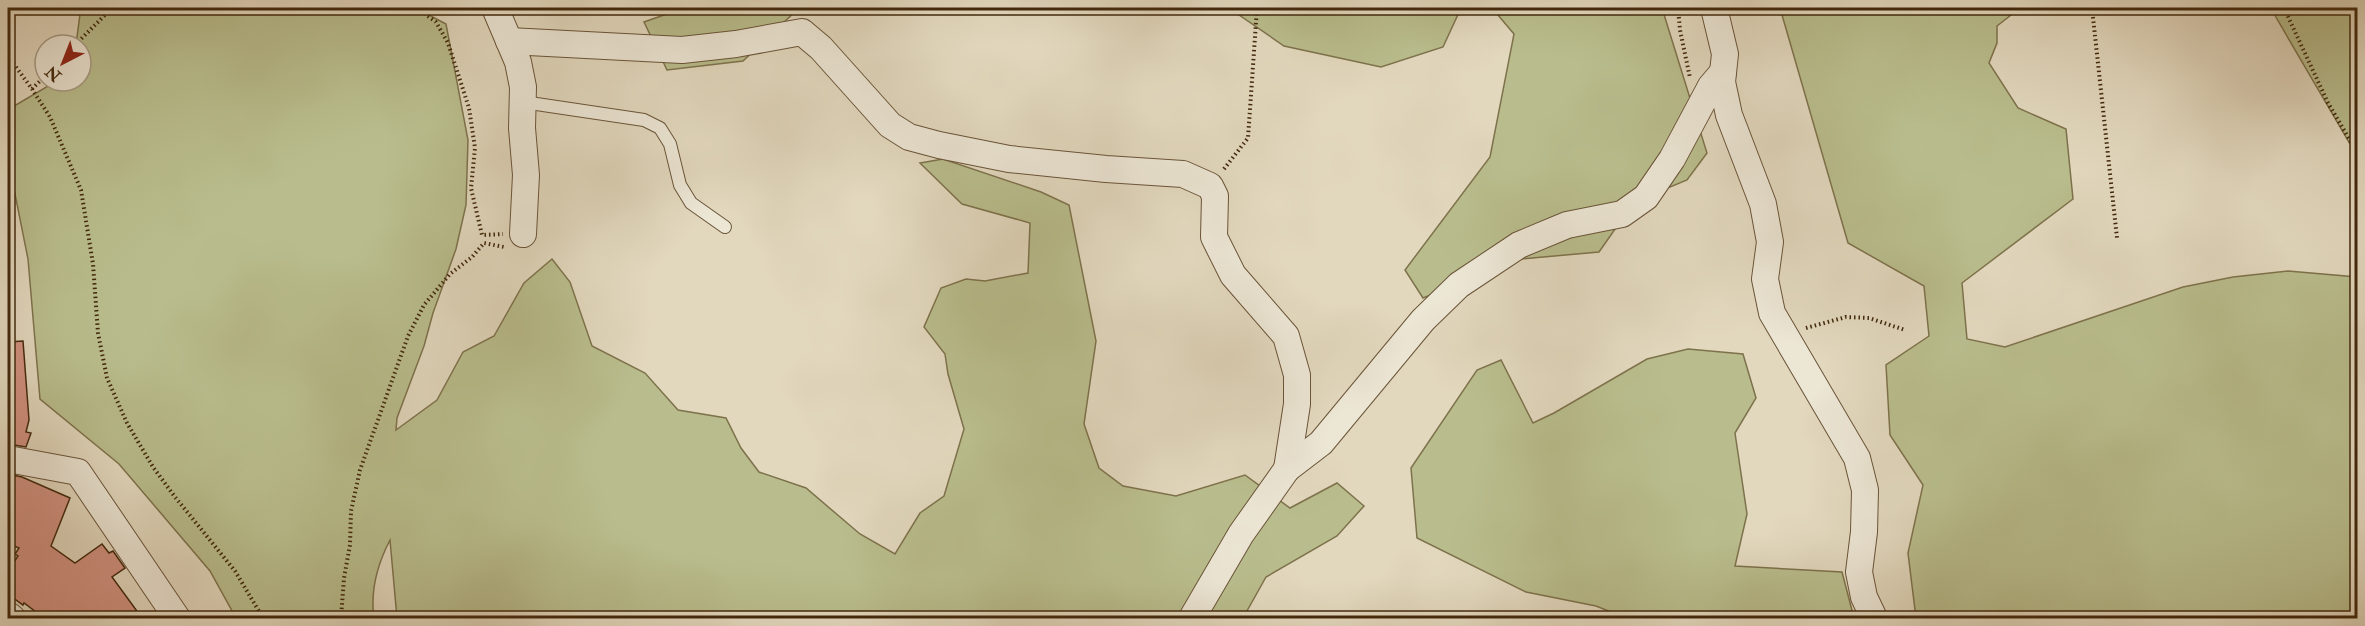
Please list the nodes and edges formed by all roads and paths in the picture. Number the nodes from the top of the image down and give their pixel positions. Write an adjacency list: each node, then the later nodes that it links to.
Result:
1 (112, 8): 9 (path)
2 (417, 8): 19 (path)
3 (495, 8): 10 (street)
4 (1257, 8): 17 (path)
5 (1678, 8): 15 (path)
6 (1714, 8): 12 (street)
7 (2092, 8): 20 (path)
8 (2283, 8): 16 (path)
9 (87, 33)
10 (509, 41): 14 (street); 17 (street)
11 (8, 57): 13 (path)
12 (1723, 72): 15 (street); 22 (street)
13 (32, 89): 28 (path)
14 (523, 102): 18 (lane); 19 (street)
15 (1700, 108): 24 (street)
16 (2358, 154)
17 (1210, 186): 24 (street)
18 (725, 227)
19 (523, 234): 29 (path)
20 (2117, 238)
21 (1905, 330): 22 (path)
22 (1785, 333): 31 (street)
23 (8, 459): 27 (street)
24 (1287, 469): 30 (street)
25 (8, 615): 26 (street)
26 (12, 618)
27 (177, 618)
28 (263, 618)
29 (340, 618)
30 (1192, 618)
31 (1874, 618)

